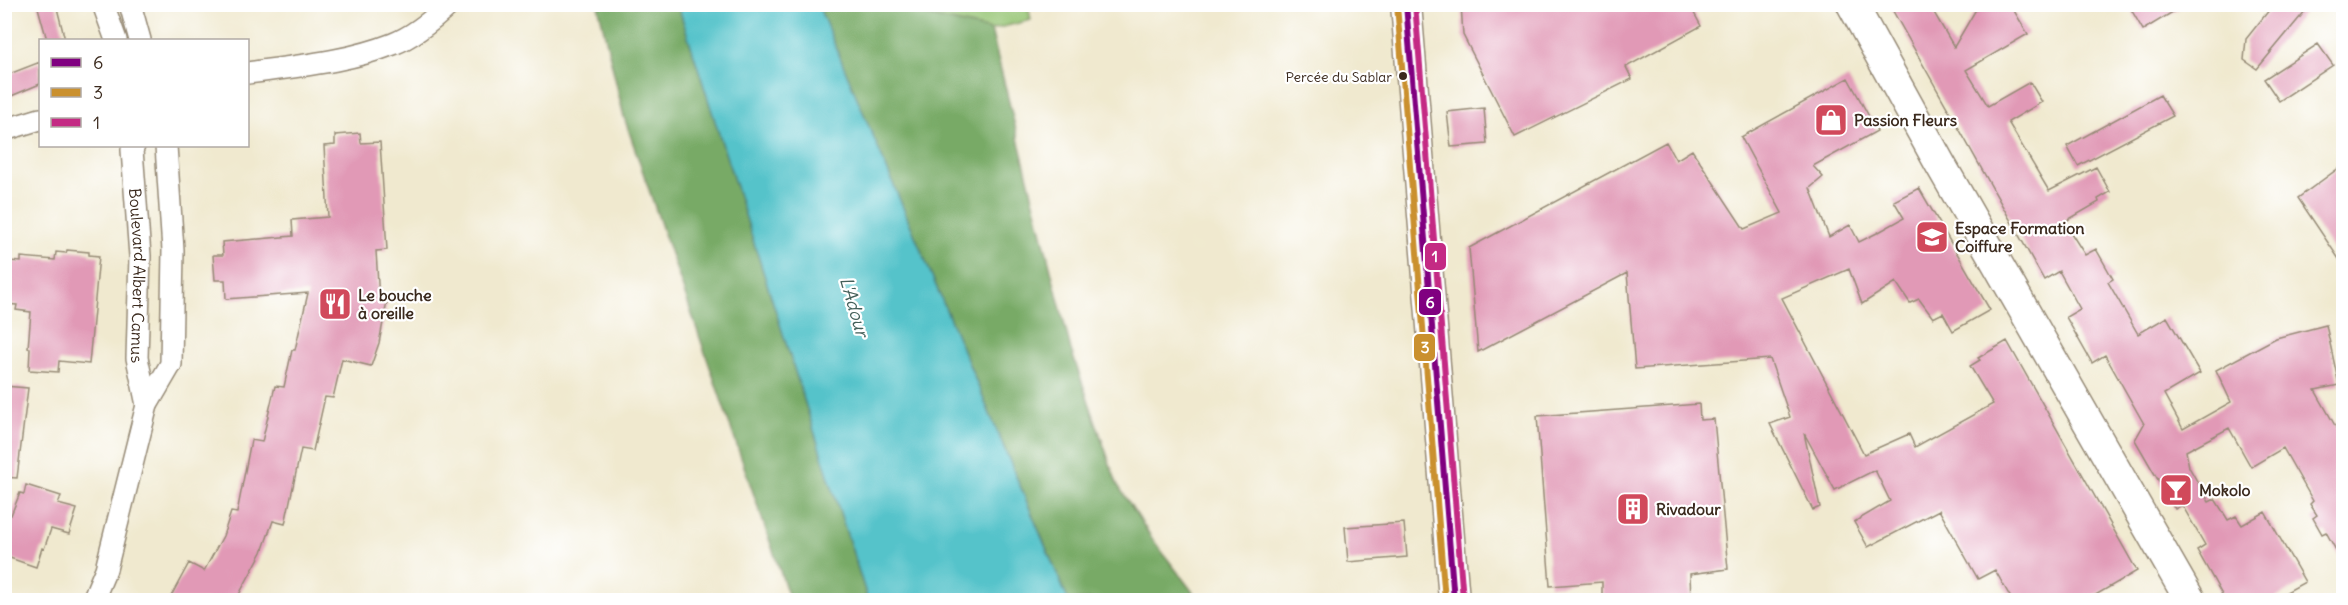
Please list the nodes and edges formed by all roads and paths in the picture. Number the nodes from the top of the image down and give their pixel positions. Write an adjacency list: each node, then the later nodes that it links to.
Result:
1 (104, 4): 6 (street)
2 (130, 4): 7 (street)
3 (450, 4): 8 (street)
4 (1406, 4): 15 (main road)
5 (1852, 4): 16 (main road)
6 (116, 39)
7 (140, 39)
8 (249, 74)
9 (39, 119): 10 (street)
10 (4, 130)
11 (134, 147): 13 (street, Boulevard Albert Camus)
12 (166, 147): 13 (street, Boulevard Albert Camus)
13 (147, 405): 14 (street, Boulevard Albert Camus)
14 (93, 600)
15 (1454, 600)
16 (2190, 600)

